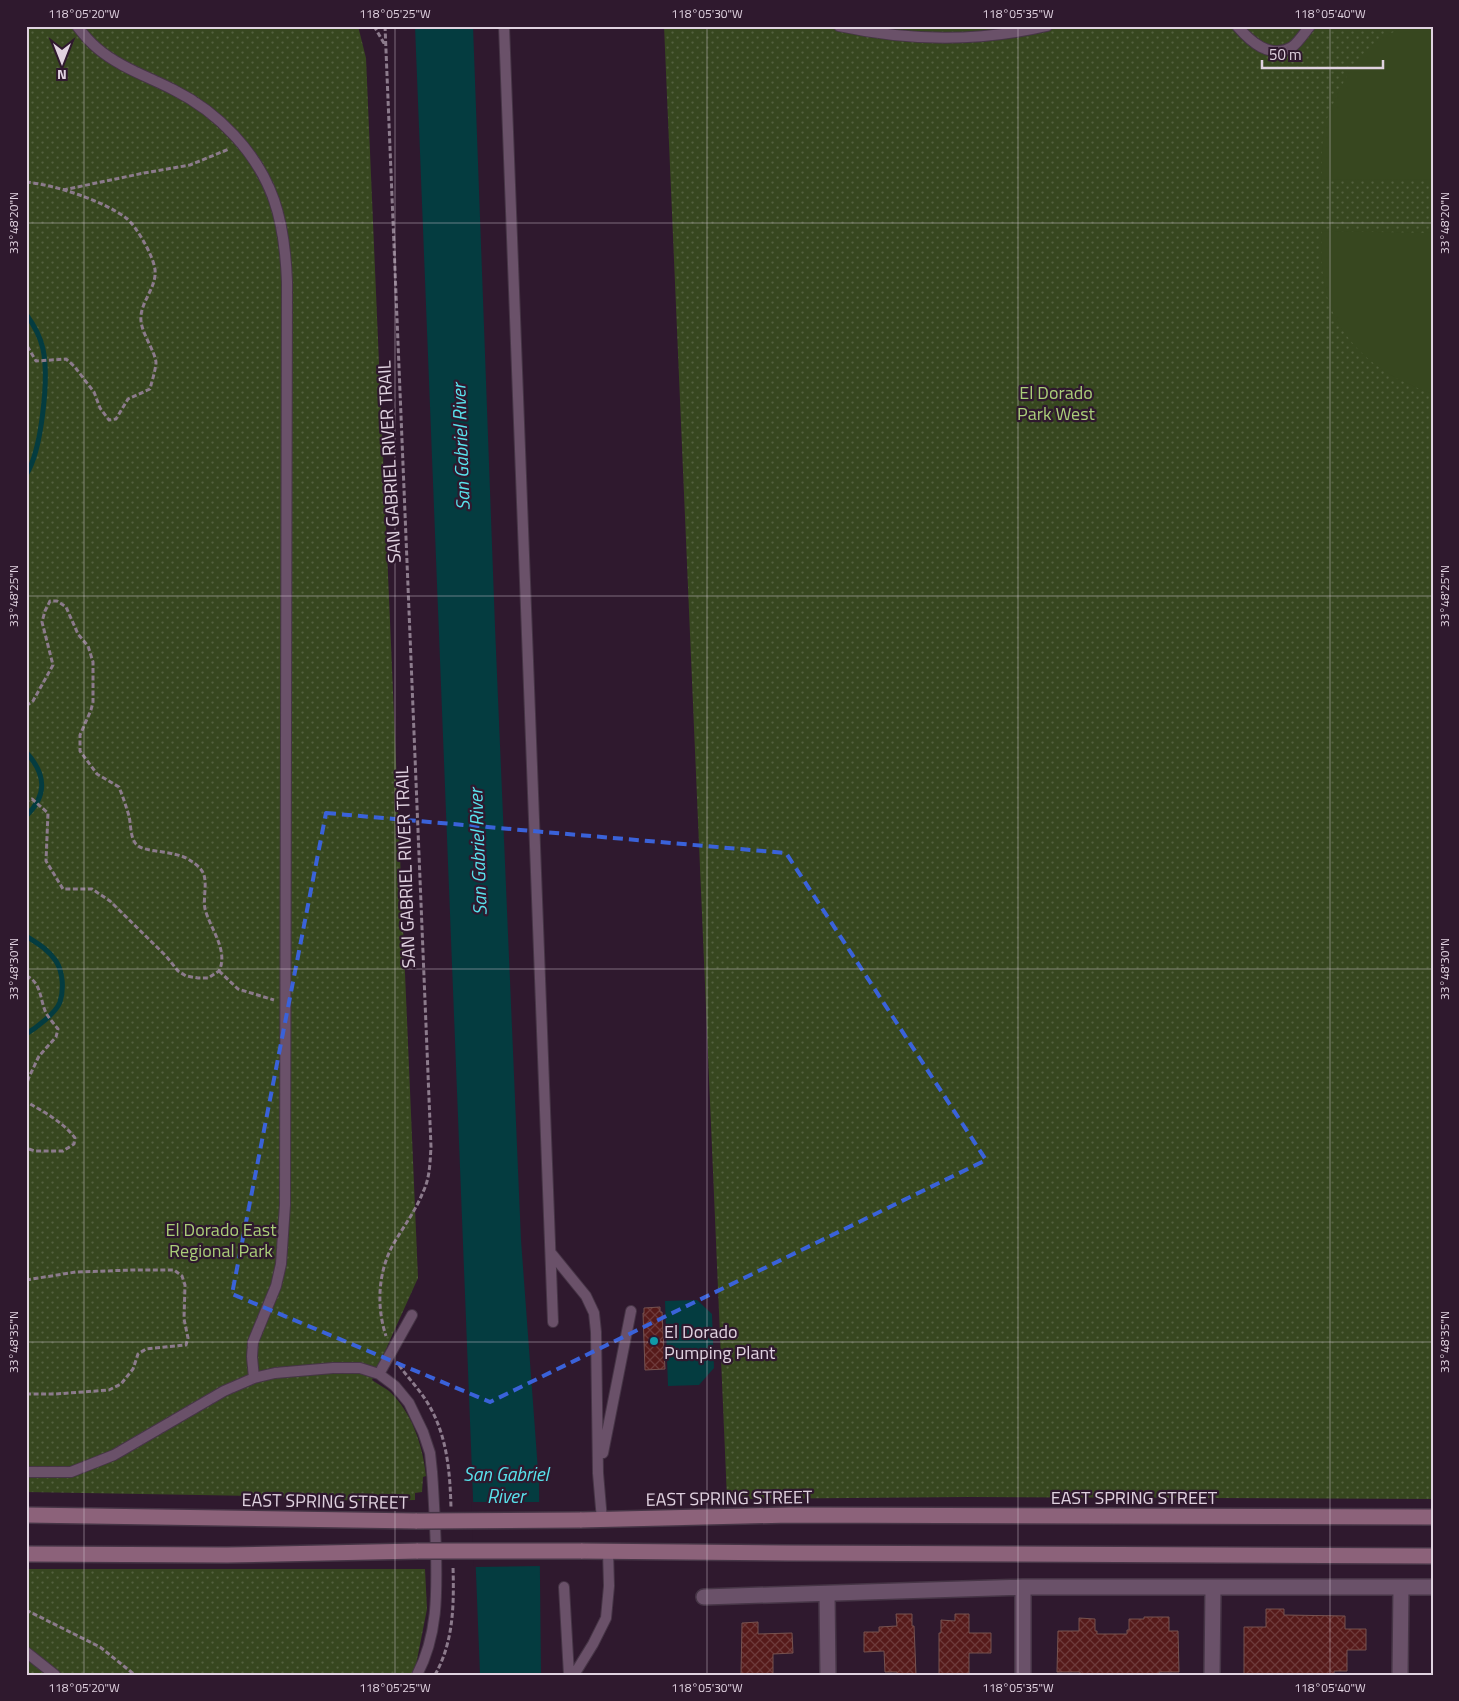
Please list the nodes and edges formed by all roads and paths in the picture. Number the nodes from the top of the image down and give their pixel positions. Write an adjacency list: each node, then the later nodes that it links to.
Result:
1 (77, 26): 12 (lane)
2 (374, 26): 11 (path)
3 (384, 26): 11 (path, SAN GABRIEL RIVER TRAIL)
4 (504, 26): 22 (lane)
5 (839, 26): 9 (lane)
6 (1047, 26): 10 (lane)
7 (1237, 26): 8 (lane)
8 (1310, 26)
9 (853, 28): 10 (lane)
10 (1018, 29)
11 (386, 45): 27 (path, SAN GABRIEL RIVER TRAIL)
12 (241, 144): 14 (path); 20 (lane)
13 (26, 182): 14 (path)
14 (62, 190): 15 (path)
15 (26, 344)
16 (26, 706): 18 (path)
17 (26, 801): 18 (path)
18 (219, 971): 20 (path)
19 (26, 976): 21 (path)
20 (286, 1001): 29 (lane)
21 (26, 1148)
22 (551, 1253): 26 (lane); 32 (lane)
23 (26, 1280): 30 (path)
24 (631, 1311): 32 (lane)
25 (412, 1315): 27 (lane)
26 (553, 1322)
27 (392, 1351): 28 (lane); 33 (path, SAN GABRIEL RIVER TRAIL)
28 (379, 1374): 29 (lane); 52 (lane)
29 (254, 1378): 31 (lane)
30 (26, 1394)
31 (26, 1472)
32 (598, 1473): 36 (lane)
33 (451, 1514)
34 (26, 1515): 36 (main road, EAST SPRING STREET, bridge)
35 (1433, 1517): 36 (main road, EAST SPRING STREET)
36 (602, 1520)
37 (608, 1551): 38 (main road, bridge); 39 (main road); 54 (lane)
38 (26, 1554)
39 (1433, 1556)
40 (453, 1563): 53 (path)
41 (564, 1587): 54 (lane)
42 (1433, 1587): 45 (street)
43 (1023, 1588): 44 (street); 46 (street); 56 (street)
44 (1213, 1588): 45 (street); 57 (street)
45 (1401, 1588): 58 (street)
46 (827, 1594): 47 (street); 55 (street)
47 (704, 1597)
48 (26, 1610): 51 (path)
49 (26, 1652): 50 (lane)
50 (55, 1675)
51 (134, 1675)
52 (417, 1675)
53 (435, 1675)
54 (570, 1675)
55 (828, 1675)
56 (1023, 1675)
57 (1212, 1675)
58 (1400, 1675)

